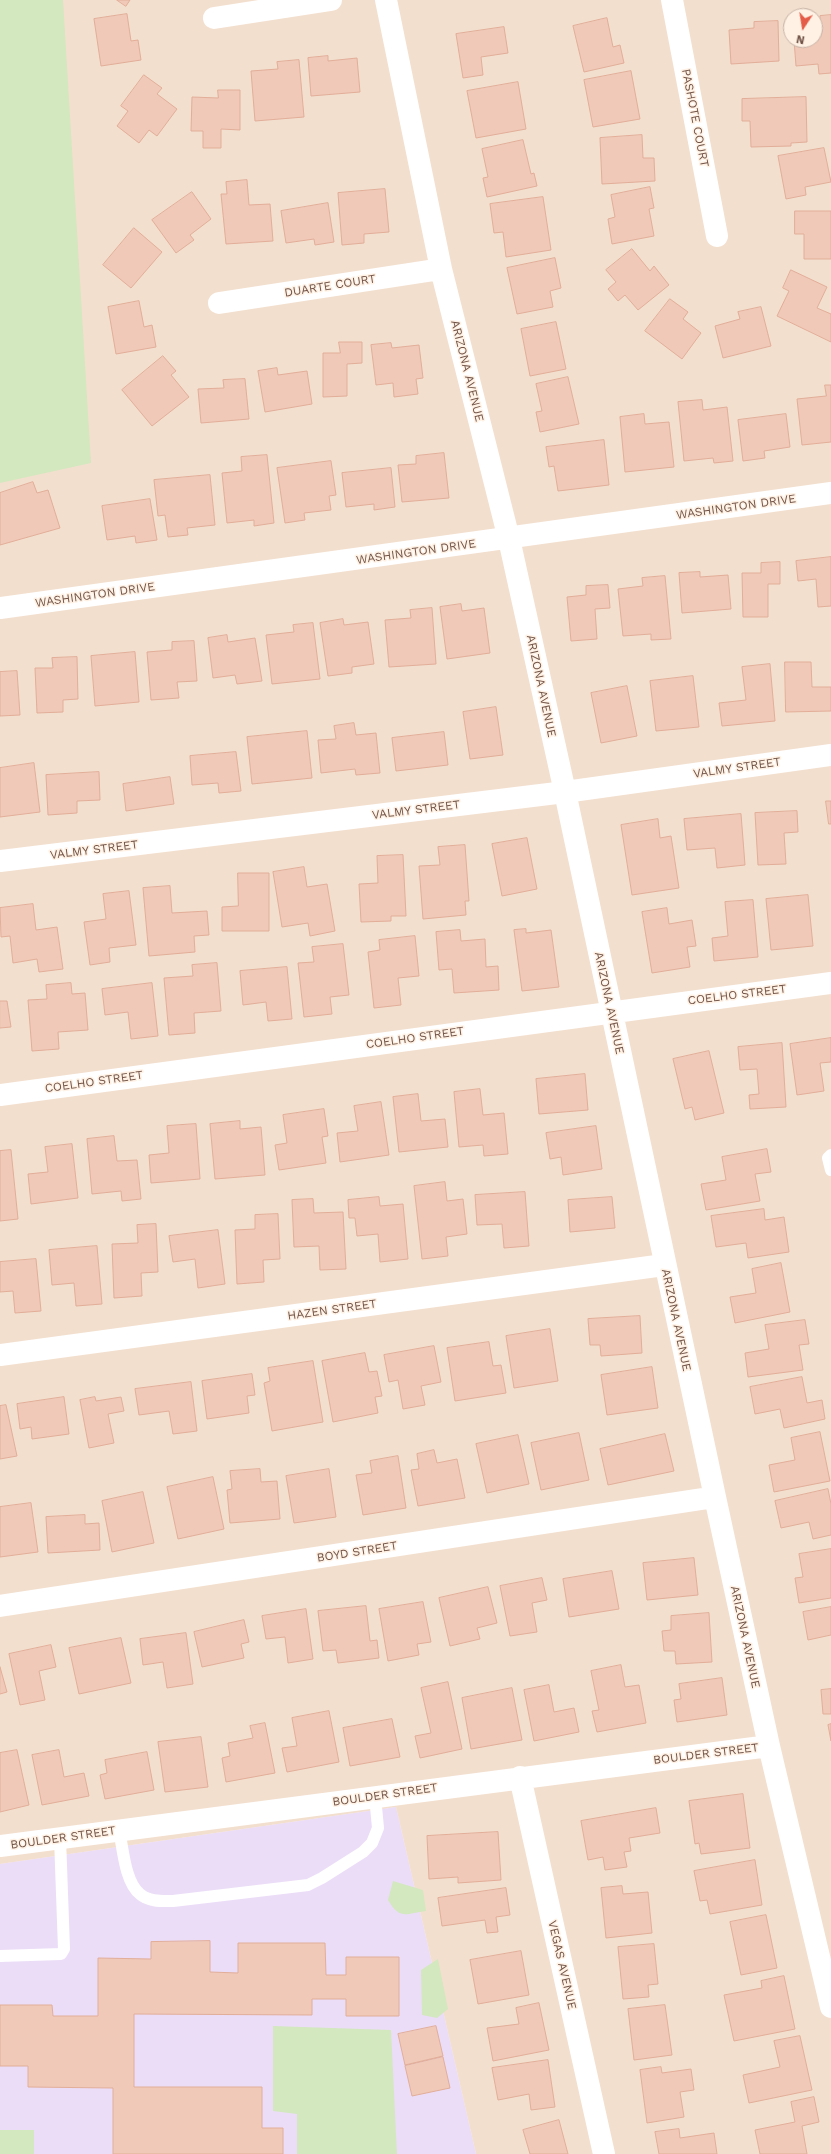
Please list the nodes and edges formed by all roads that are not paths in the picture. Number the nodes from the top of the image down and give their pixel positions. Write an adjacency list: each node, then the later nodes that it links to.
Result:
1 (331, 0): 4 (street)
2 (386, 0): 6 (street, ARIZONA AVENUE)
3 (672, 0): 5 (street, PASHOTE COURT)
4 (214, 18)
5 (717, 236)
6 (442, 269): 7 (street, DUARTE COURT); 9 (street, ARIZONA AVENUE)
7 (219, 303)
8 (831, 493): 9 (street, WASHINGTON DRIVE)
9 (509, 539): 10 (street, WASHINGTON DRIVE); 12 (street, ARIZONA AVENUE)
10 (0, 608)
11 (831, 755): 12 (street, VALMY STREET)
12 (565, 792): 13 (street, VALMY STREET); 15 (street, ARIZONA AVENUE)
13 (0, 861)
14 (831, 983): 15 (street, COELHO STREET)
15 (611, 1011): 16 (street, COELHO STREET); 19 (street, ARIZONA AVENUE)
16 (0, 1095)
17 (831, 1155): 18 (lane)
18 (831, 1170)
19 (664, 1265): 20 (street, HAZEN STREET); 21 (street, ARIZONA AVENUE)
20 (0, 1355)
21 (715, 1497): 22 (street, BOYD STREET); 23 (street, ARIZONA AVENUE)
22 (0, 1606)
23 (769, 1746): 24 (street, BOULDER STREET); 30 (street, ARIZONA AVENUE)
24 (520, 1777): 25 (street, BOULDER STREET); 31 (street, VEGAS AVENUE)
25 (375, 1796): 26 (street, BOULDER STREET); 26 (lane)
26 (119, 1830): 27 (street, BOULDER STREET)
27 (60, 1838): 28 (street, BOULDER STREET); 29 (lane)
28 (0, 1846)
29 (0, 1956)
30 (831, 2006)
31 (604, 2154)

